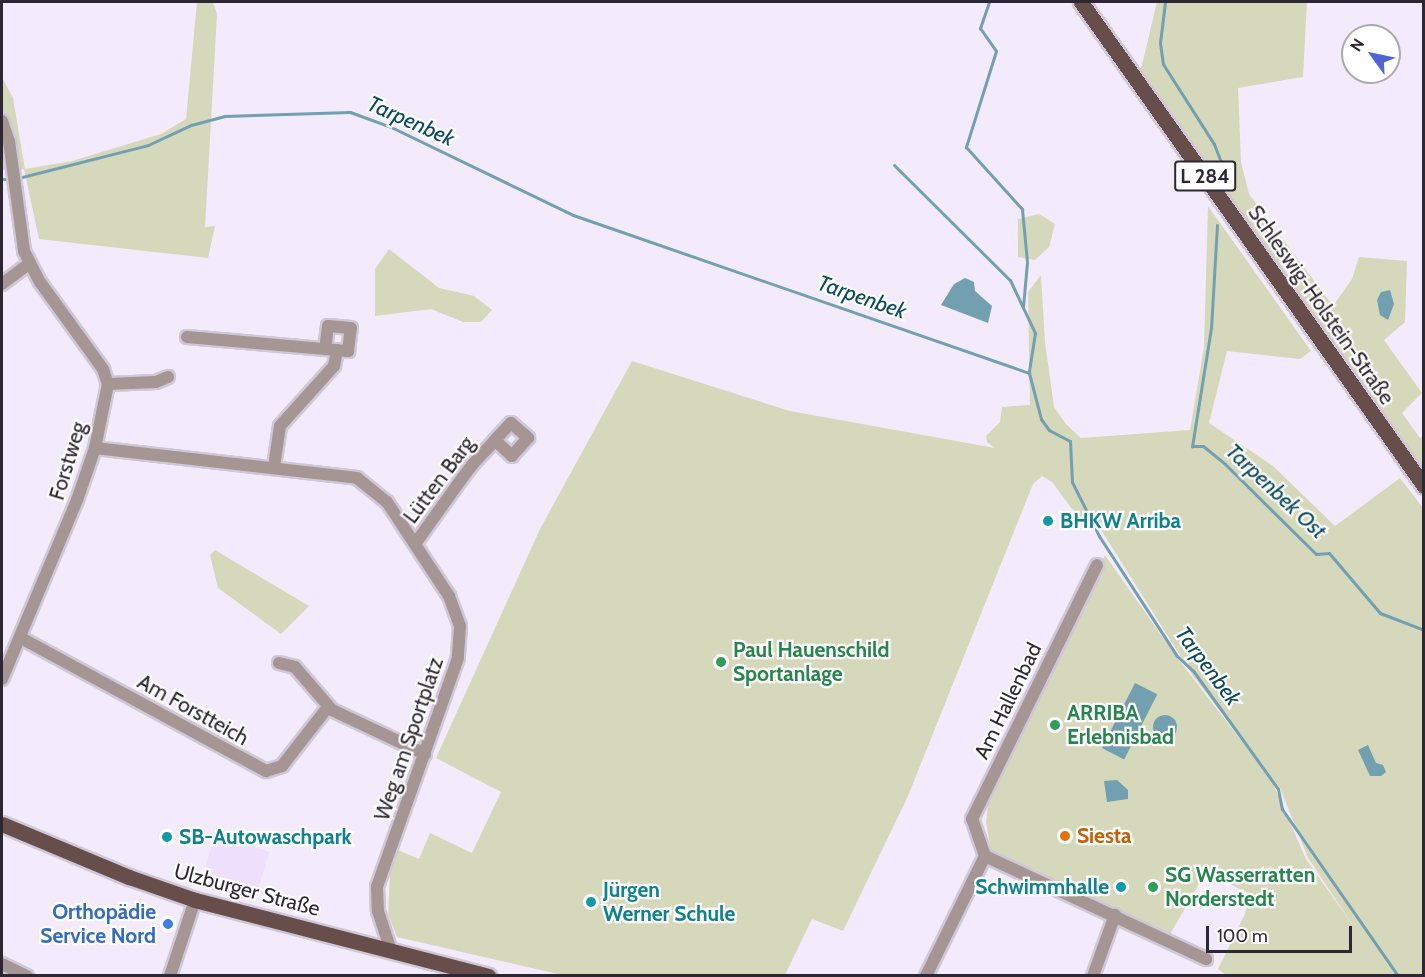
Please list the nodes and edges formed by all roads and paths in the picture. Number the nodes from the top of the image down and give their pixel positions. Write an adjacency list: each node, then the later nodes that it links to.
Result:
1 (1080, 2): 11 (main road, Schleswig-Holstein-Straße / L 284)
2 (2, 122): 3 (street)
3 (30, 263): 4 (street); 7 (street)
4 (2, 284)
5 (187, 337): 10 (street)
6 (168, 377): 7 (street)
7 (108, 384): 9 (street, Forstweg)
8 (495, 440): 12 (street, Lütten Barg)
9 (94, 447): 10 (street, Weg am Sportplatz); 14 (street, Forstweg)
10 (274, 466): 12 (street, Weg am Sportplatz)
11 (1424, 486)
12 (415, 544): 18 (street, Weg am Sportplatz)
13 (1097, 565): 20 (street, Am Hallenbad)
14 (21, 638): 16 (street, Forstweg); 17 (street, Am Forstteich)
15 (279, 663): 17 (street)
16 (2, 680)
17 (328, 706): 18 (street)
18 (425, 754): 23 (street, Weg am Sportplatz)
19 (2, 824): 21 (main road, Ulzburger Straße)
20 (985, 856): 22 (street); 29 (street)
21 (195, 900): 23 (main road, Ulzburger Straße); 27 (street)
22 (1115, 915): 24 (street); 30 (street)
23 (390, 947): 28 (main road, Ulzburger Straße)
24 (1206, 959)
25 (2, 964): 26 (street)
26 (27, 975)
27 (170, 975)
28 (488, 975)
29 (926, 975)
30 (1093, 975)

